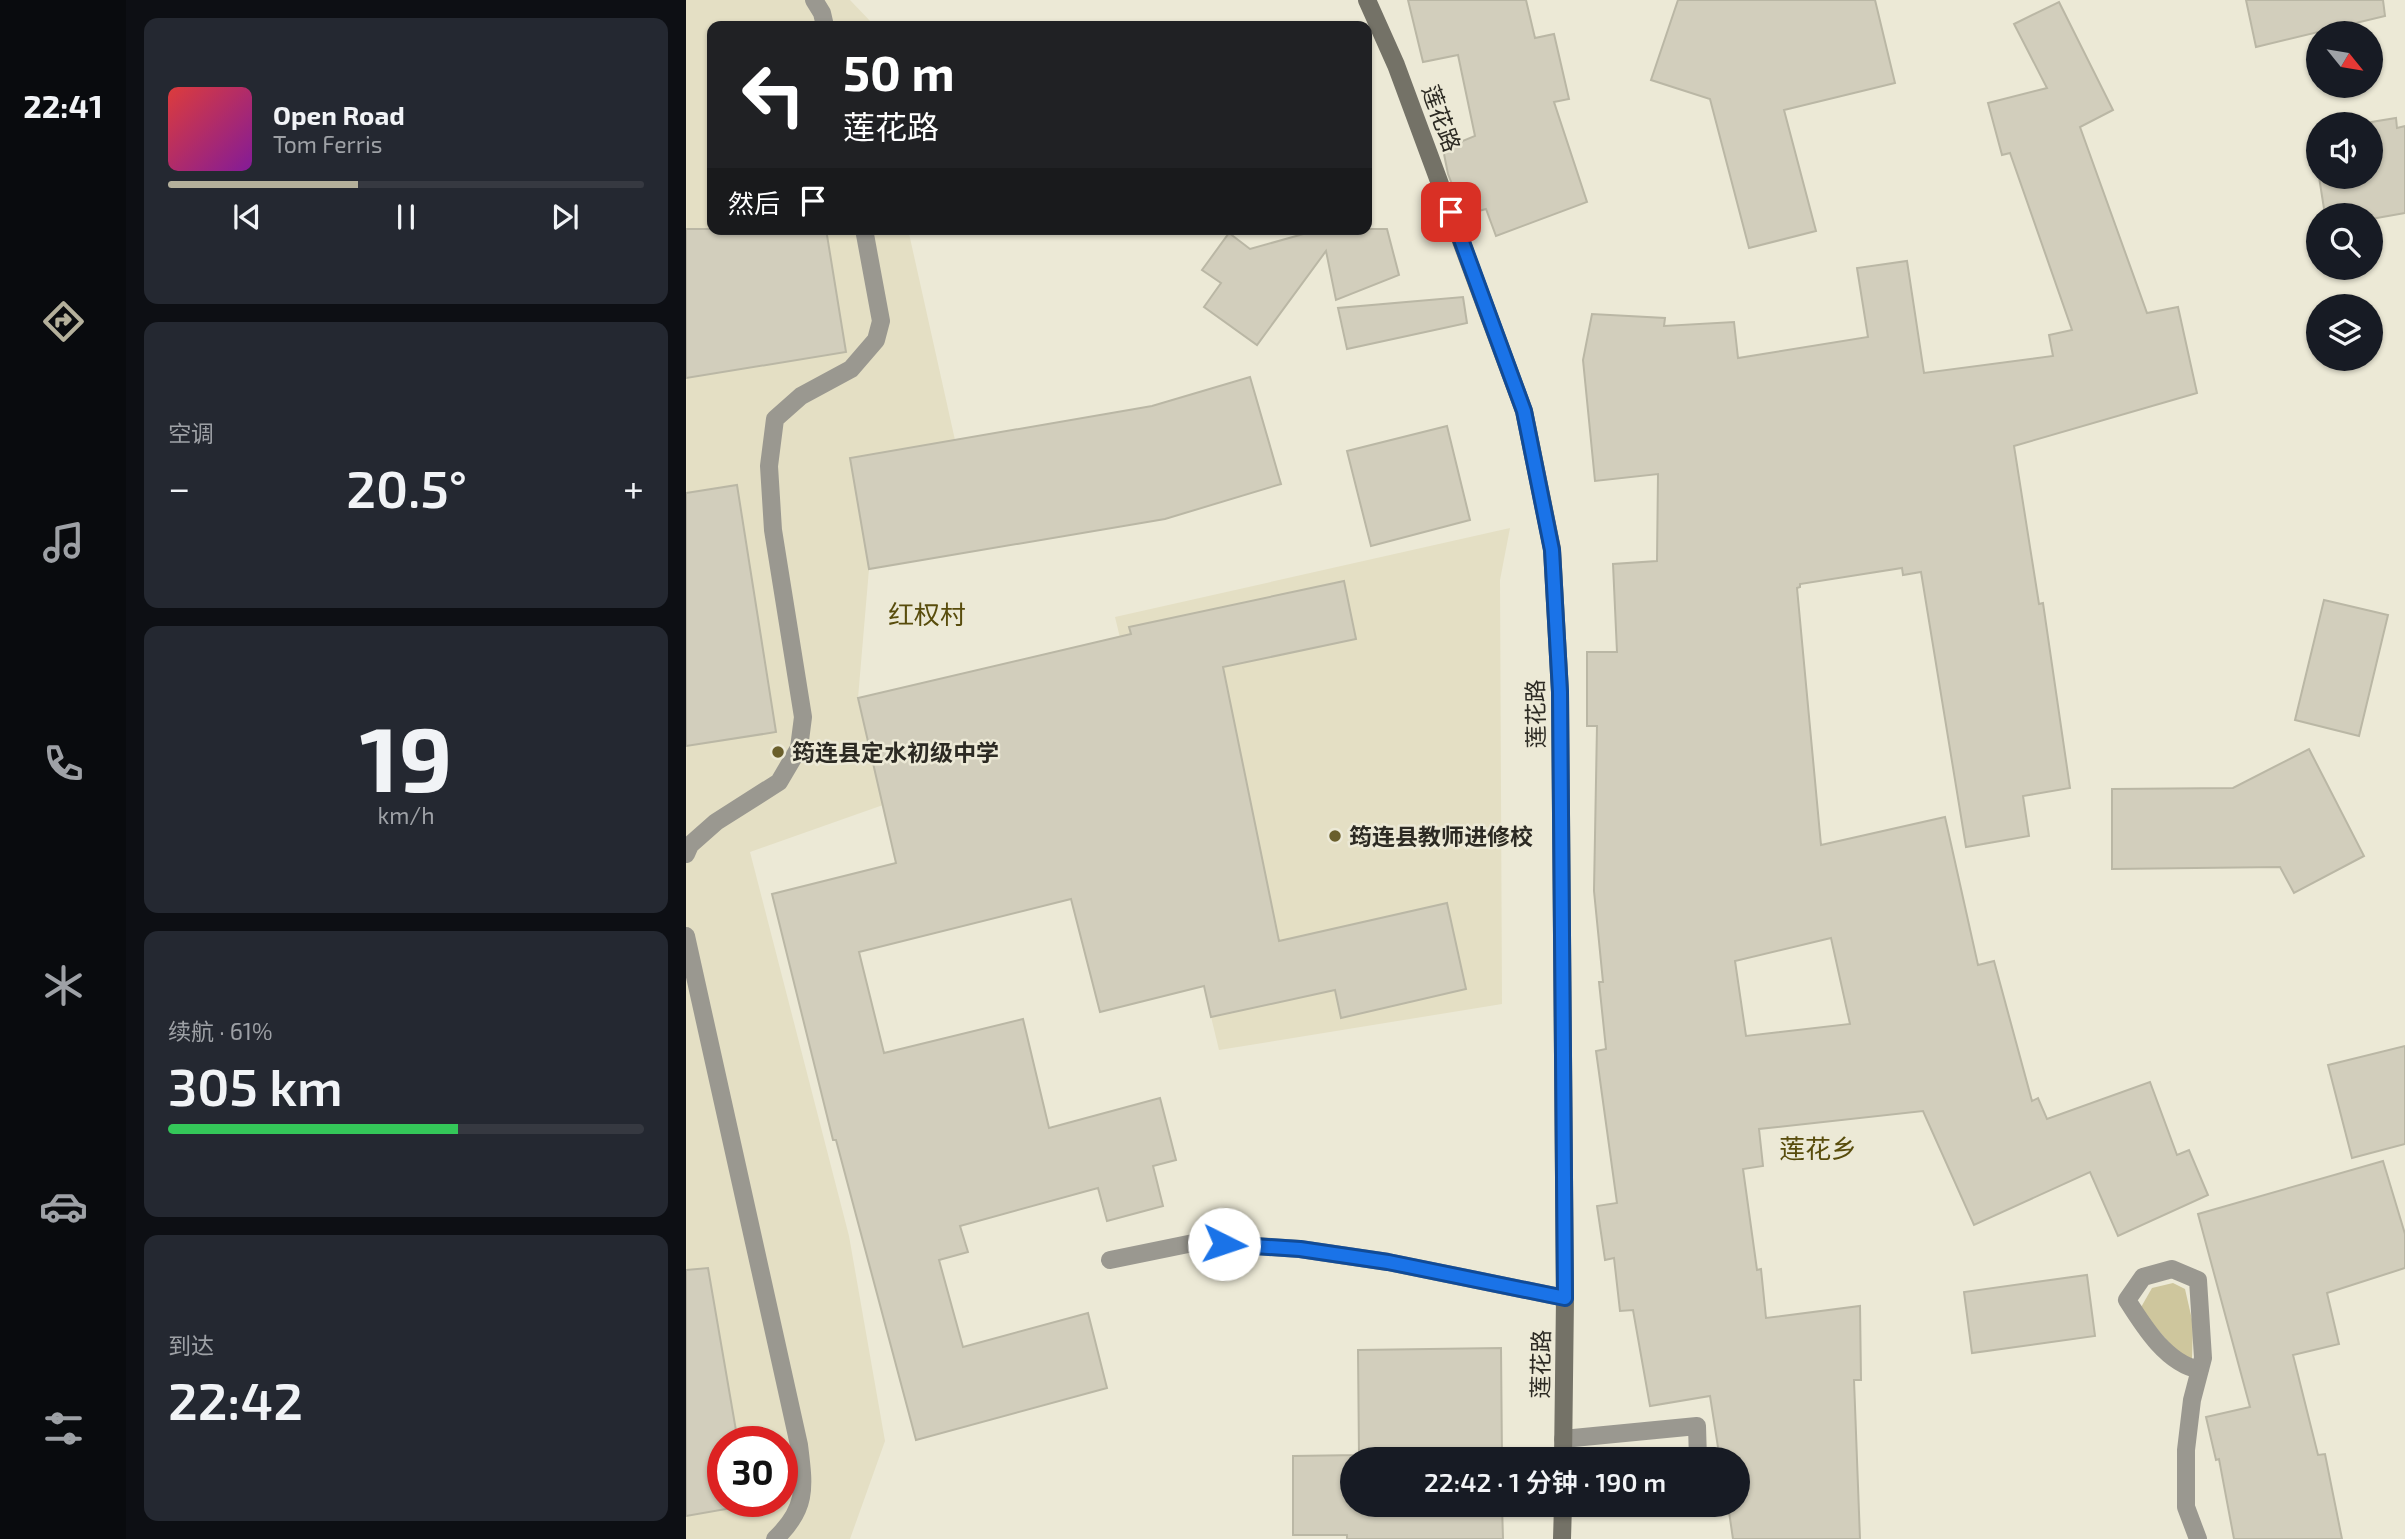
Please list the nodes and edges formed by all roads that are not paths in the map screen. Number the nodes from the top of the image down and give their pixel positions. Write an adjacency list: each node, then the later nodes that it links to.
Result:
1 (814, 0): 3 (street)
2 (1367, 0): 8 (main road, 莲花路)
3 (824, 21)
4 (864, 235): 5 (street)
5 (686, 853)
6 (686, 936): 14 (street)
7 (1110, 1259): 8 (street)
8 (1565, 1298): 10 (main road, 莲花路)
9 (2200, 1370): 9 (street); 16 (street)
10 (1563, 1439): 11 (main road, 莲花路); 12 (street)
11 (1563, 1447)
12 (1698, 1447)
13 (1563, 1517): 15 (main road)
14 (775, 1539)
15 (1562, 1539)
16 (2198, 1539)

